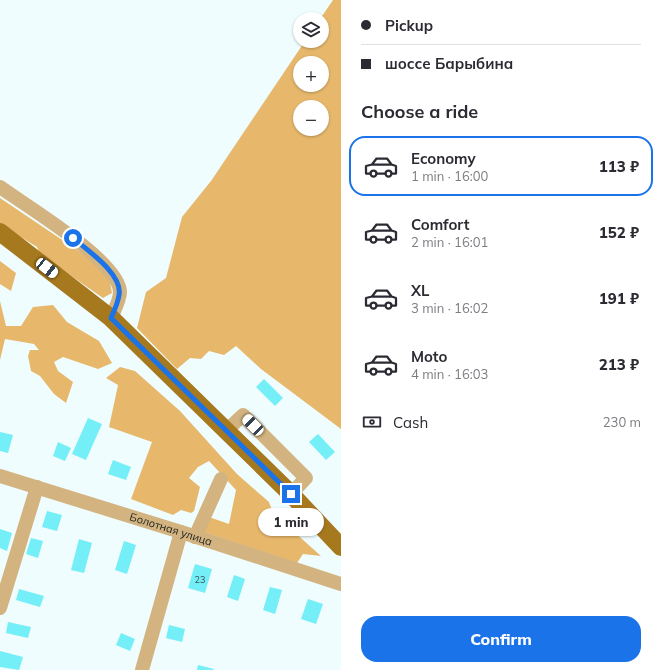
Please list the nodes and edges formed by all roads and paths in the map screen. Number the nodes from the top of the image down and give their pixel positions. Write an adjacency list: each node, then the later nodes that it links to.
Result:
1 (0, 187): 3 (street)
2 (0, 232): 3 (main road)
3 (111, 318): 9 (main road)
4 (0, 476): 6 (street, Болотная улица)
5 (221, 479): 8 (street)
6 (37, 487): 7 (street, Болотная улица); 11 (street)
7 (181, 532): 8 (street, Болотная улица); 12 (street)
8 (195, 536): 10 (street, Болотная улица)
9 (341, 547)
10 (341, 584)
11 (0, 608)
12 (142, 670)

